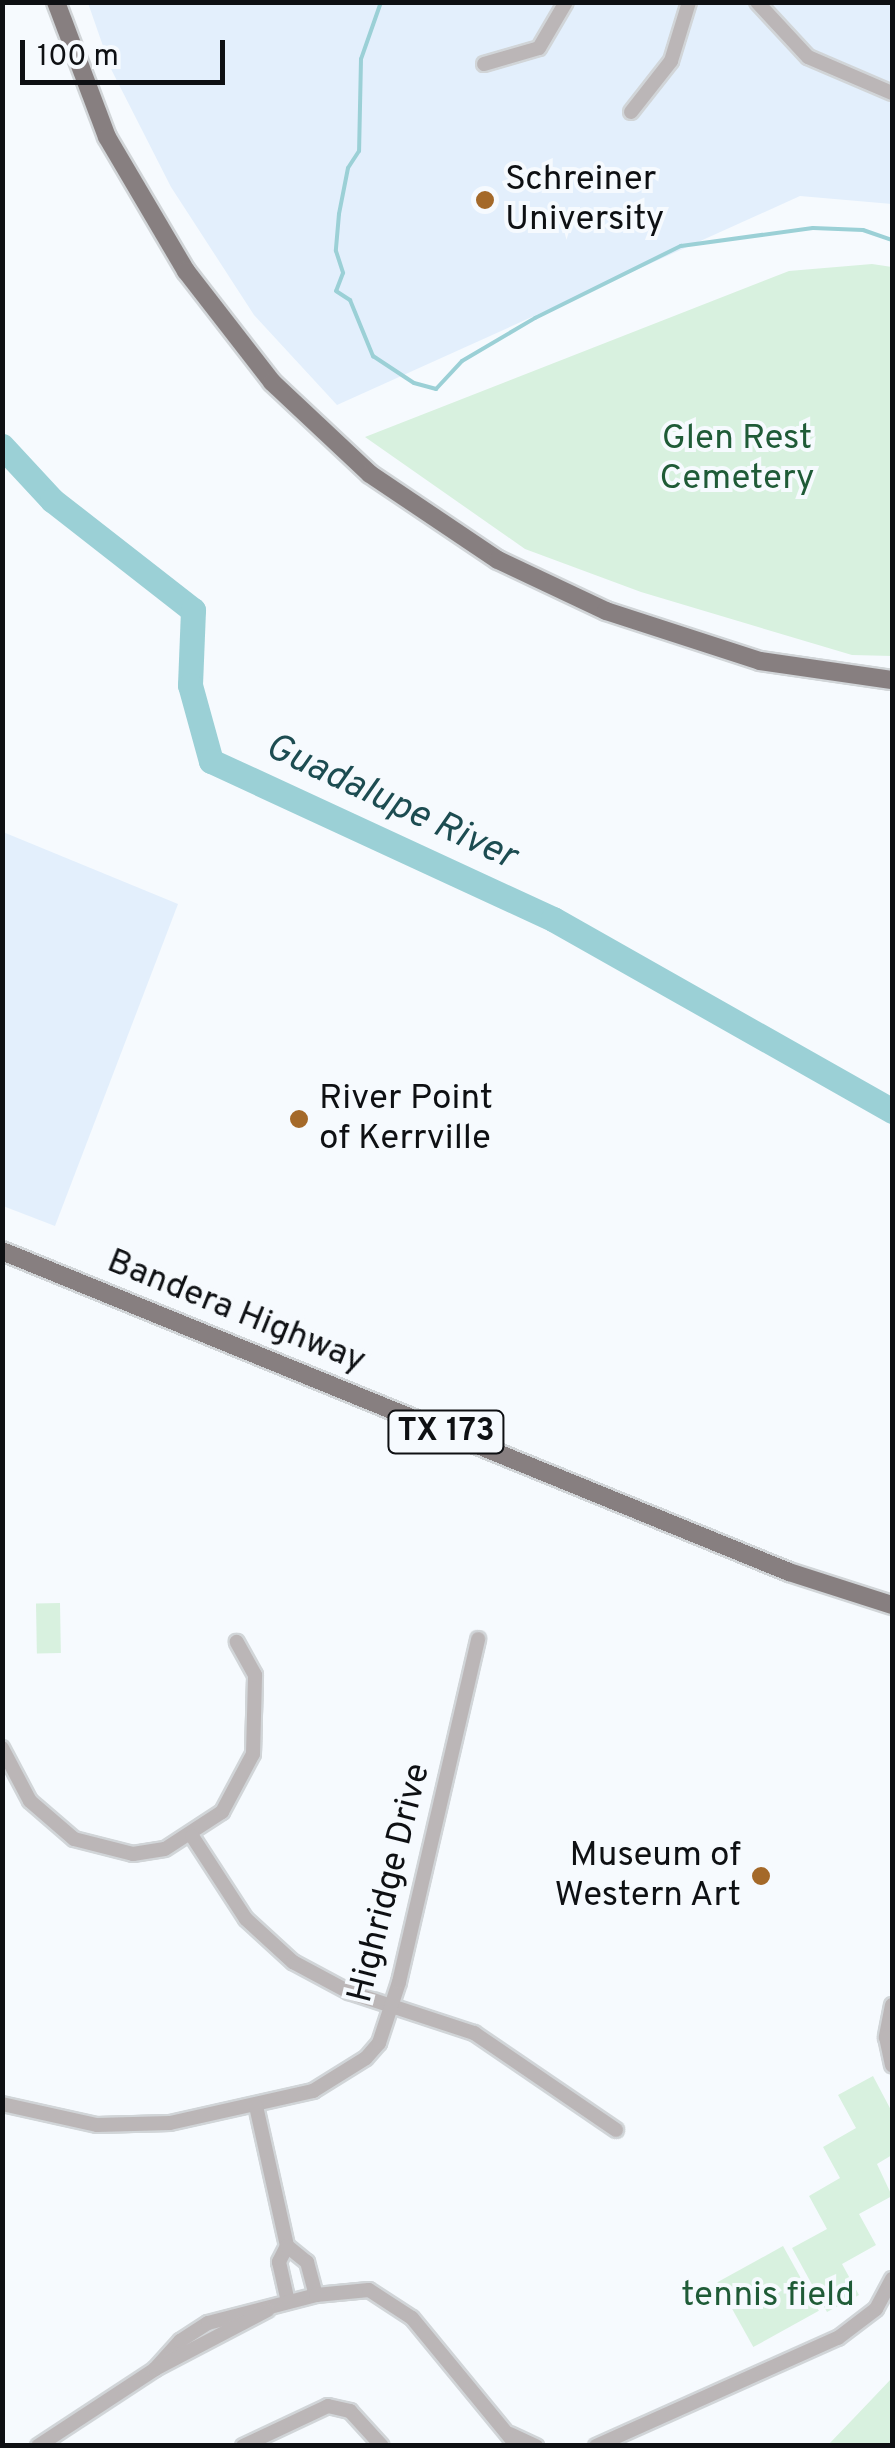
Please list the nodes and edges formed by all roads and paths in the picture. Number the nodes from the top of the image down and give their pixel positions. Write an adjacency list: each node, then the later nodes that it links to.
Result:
1 (56, 2): 8 (main road)
2 (566, 2): 5 (street)
3 (689, 2): 7 (street)
4 (756, 2): 6 (street)
5 (484, 64)
6 (892, 93)
7 (632, 112)
8 (892, 680)
9 (2, 1251): 10 (main road, Bandera Highway / TX 173)
10 (892, 1605)
11 (478, 1639): 15 (street, Highridge Drive)
12 (237, 1642): 14 (street)
13 (2, 1748): 14 (street)
14 (192, 1836): 15 (street)
15 (392, 2005): 19 (street, Highridge Drive); 20 (street)
16 (892, 2005): 17 (street)
17 (892, 2065)
18 (2, 2104): 19 (street, Highridge Drive)
19 (256, 2106): 21 (street)
20 (616, 2130)
21 (286, 2246): 23 (street); 24 (street)
22 (892, 2279): 31 (street)
23 (316, 2295): 24 (street); 25 (street)
24 (281, 2305): 26 (street)
25 (505, 2431): 29 (street); 30 (street)
26 (38, 2446)
27 (242, 2446): 28 (street)
28 (382, 2446)
29 (517, 2446)
30 (536, 2446)
31 (596, 2446)

